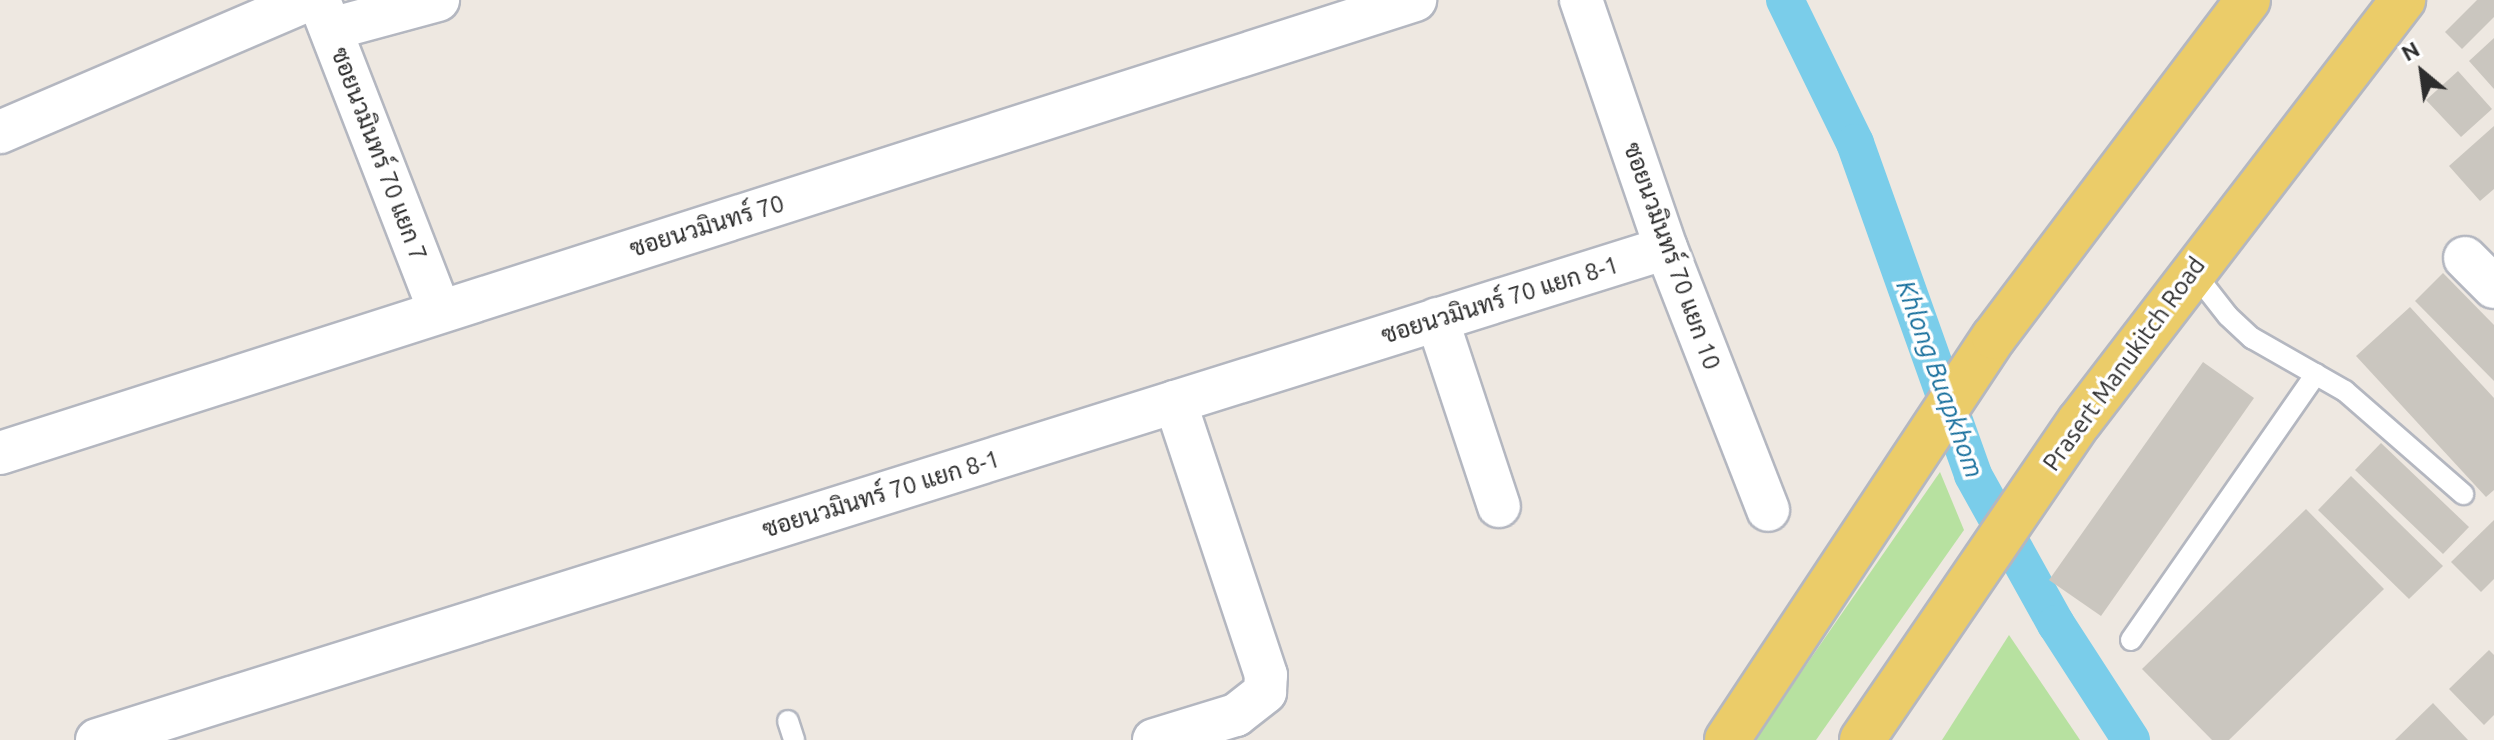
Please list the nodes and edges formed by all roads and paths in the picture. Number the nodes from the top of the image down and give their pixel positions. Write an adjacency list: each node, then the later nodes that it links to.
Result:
1 (438, 0): 6 (street)
2 (1415, 0): 12 (street, ซอยนวมินทร์ 70)
3 (1581, 0): 8 (street, ซอยนวมินทร์ 70 แยก 10)
4 (2248, 0): 23 (main road)
5 (2403, 0): 10 (main road, Prasert Manukitch Road)
6 (319, 10): 7 (street); 12 (street, ซอยนวมินทร์ 70 แยก 7)
7 (0, 132)
8 (1666, 248): 13 (street, ซอยนวมินทร์ 70 แยก 8-1); 19 (street, ซอยนวมินทร์ 70 แยก 10)
9 (2465, 258): 11 (street)
10 (2192, 270): 14 (lane); 24 (main road, Prasert Manukitch Road)
11 (2494, 287)
12 (439, 309): 16 (street, ซอยนวมินทร์ 70)
13 (1437, 319): 15 (street, ซอยนวมินทร์ 70 แยก 8-1); 18 (street)
14 (2316, 374): 17 (lane); 20 (lane)
15 (1175, 402): 21 (street, ซอยนวมินทร์ 70 แยก 8-1); 22 (street)
16 (0, 453)
17 (2463, 494)
18 (1499, 506)
19 (1768, 510)
20 (2131, 640)
21 (97, 740)
22 (1154, 740)
23 (1727, 740)
24 (1862, 740)

